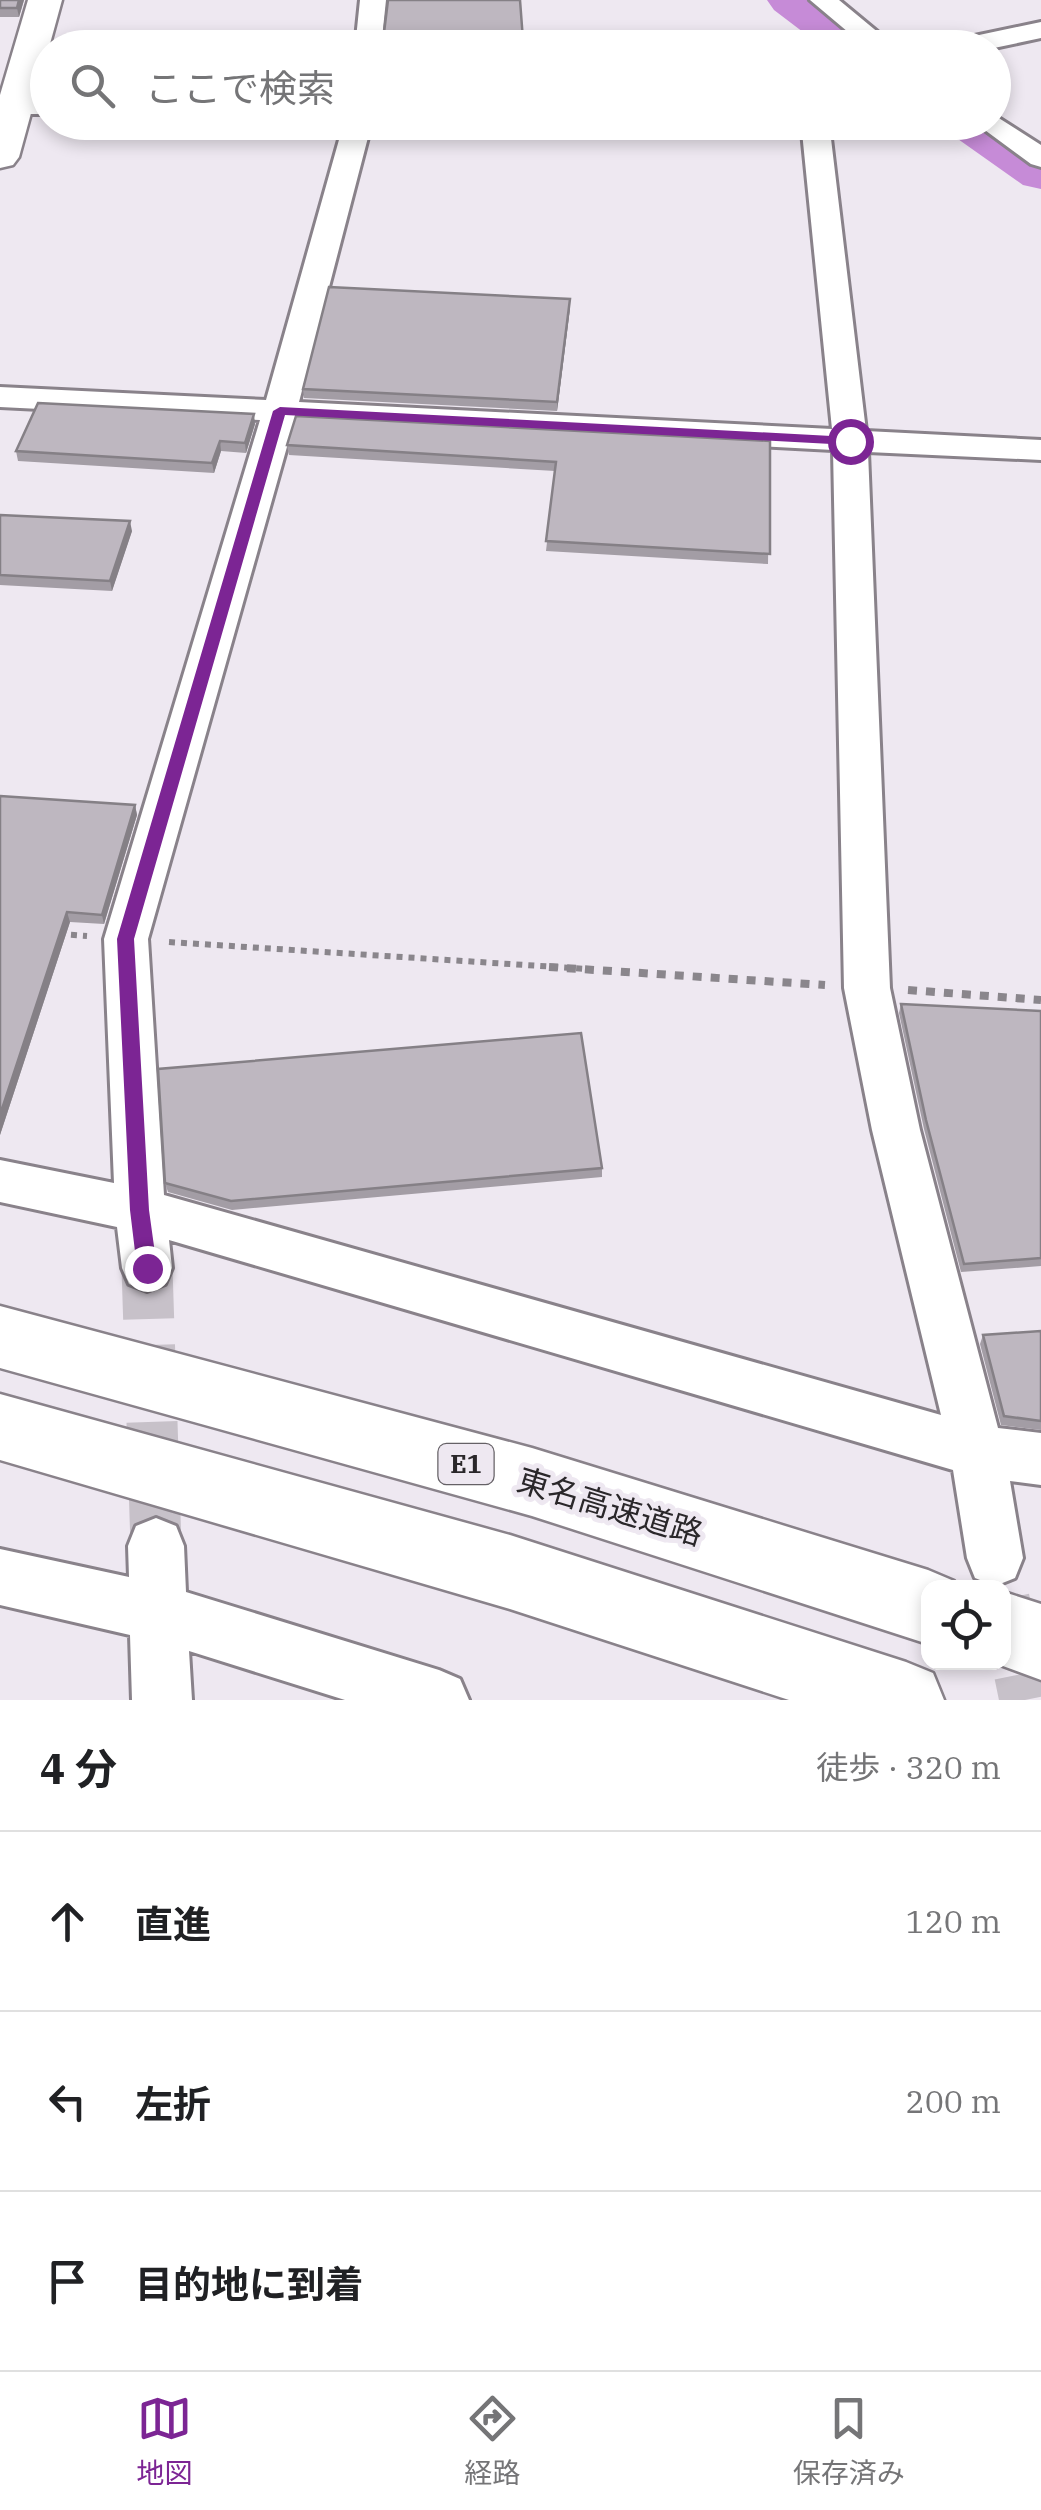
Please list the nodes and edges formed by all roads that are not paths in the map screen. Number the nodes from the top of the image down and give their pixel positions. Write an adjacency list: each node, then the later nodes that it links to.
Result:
1 (45, 0): 4 (main road)
2 (372, 0): 5 (street)
3 (823, 0): 6 (street)
4 (38, 30)
5 (370, 30)
6 (861, 30)
7 (1041, 30): 8 (street)
8 (1011, 36)
9 (30, 66): 10 (main road)
10 (21, 106): 14 (main road)
11 (1011, 138): 15 (street)
12 (353, 140): 17 (street)
13 (817, 140): 18 (street)
14 (0, 157)
15 (1041, 158)
16 (0, 396): 17 (street)
17 (280, 411): 18 (street); 21 (street)
18 (850, 441): 19 (street); 25 (street)
19 (1041, 450)
20 (0, 1181): 21 (street)
21 (140, 1210): 22 (street); 25 (street)
22 (147, 1268)
23 (0, 1336): 30 (main road, 東名高速道路 / E1)
24 (0, 1427): 36 (main road)
25 (976, 1451): 26 (street); 28 (street)
26 (1041, 1460)
27 (156, 1546): 31 (street)
28 (994, 1558)
29 (0, 1577): 31 (street)
30 (921, 1605)
31 (160, 1613): 34 (street); 35 (street)
32 (1011, 1632): 33 (main road)
33 (1041, 1642)
34 (162, 1700)
35 (439, 1700)
36 (906, 1700)

